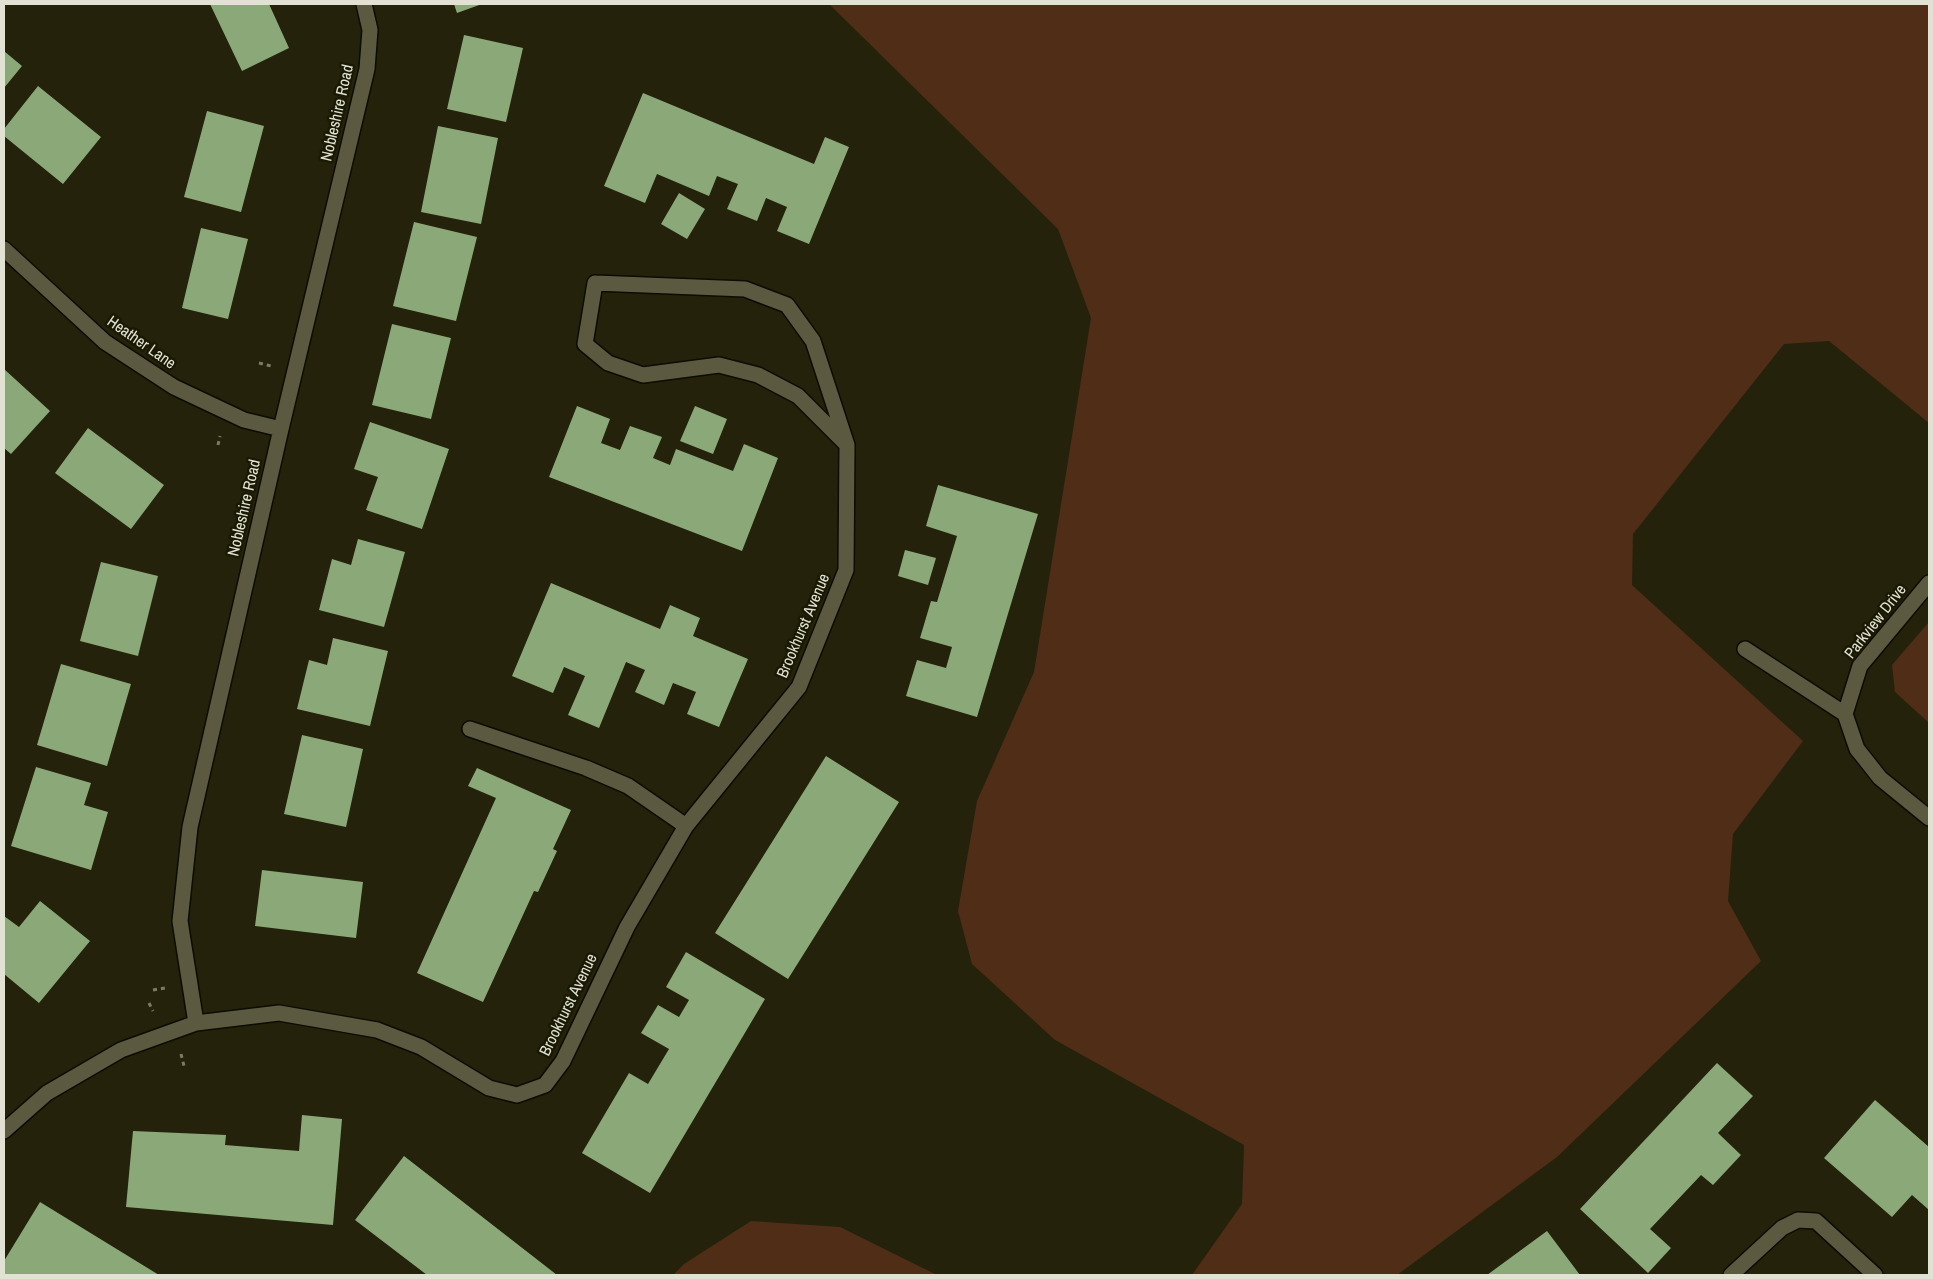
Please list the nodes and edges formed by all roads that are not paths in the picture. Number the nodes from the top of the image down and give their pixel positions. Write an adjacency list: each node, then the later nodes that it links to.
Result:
1 (364, 4): 3 (street, Nobleshire Road)
2 (4, 249): 3 (street, Heather Lane)
3 (281, 429): 11 (street, Nobleshire Road)
4 (847, 445): 4 (street, Brookhurst Avenue); 10 (street, Brookhurst Avenue)
5 (1929, 583): 7 (street, Parkview Drive)
6 (1745, 650): 7 (street)
7 (1845, 714): 9 (street)
8 (470, 729): 10 (street)
9 (1929, 818)
10 (686, 826): 11 (street, Brookhurst Avenue)
11 (196, 1023): 12 (street, Brookhurst Avenue)
12 (4, 1131)
13 (1731, 1275): 14 (street)
14 (1875, 1275)

